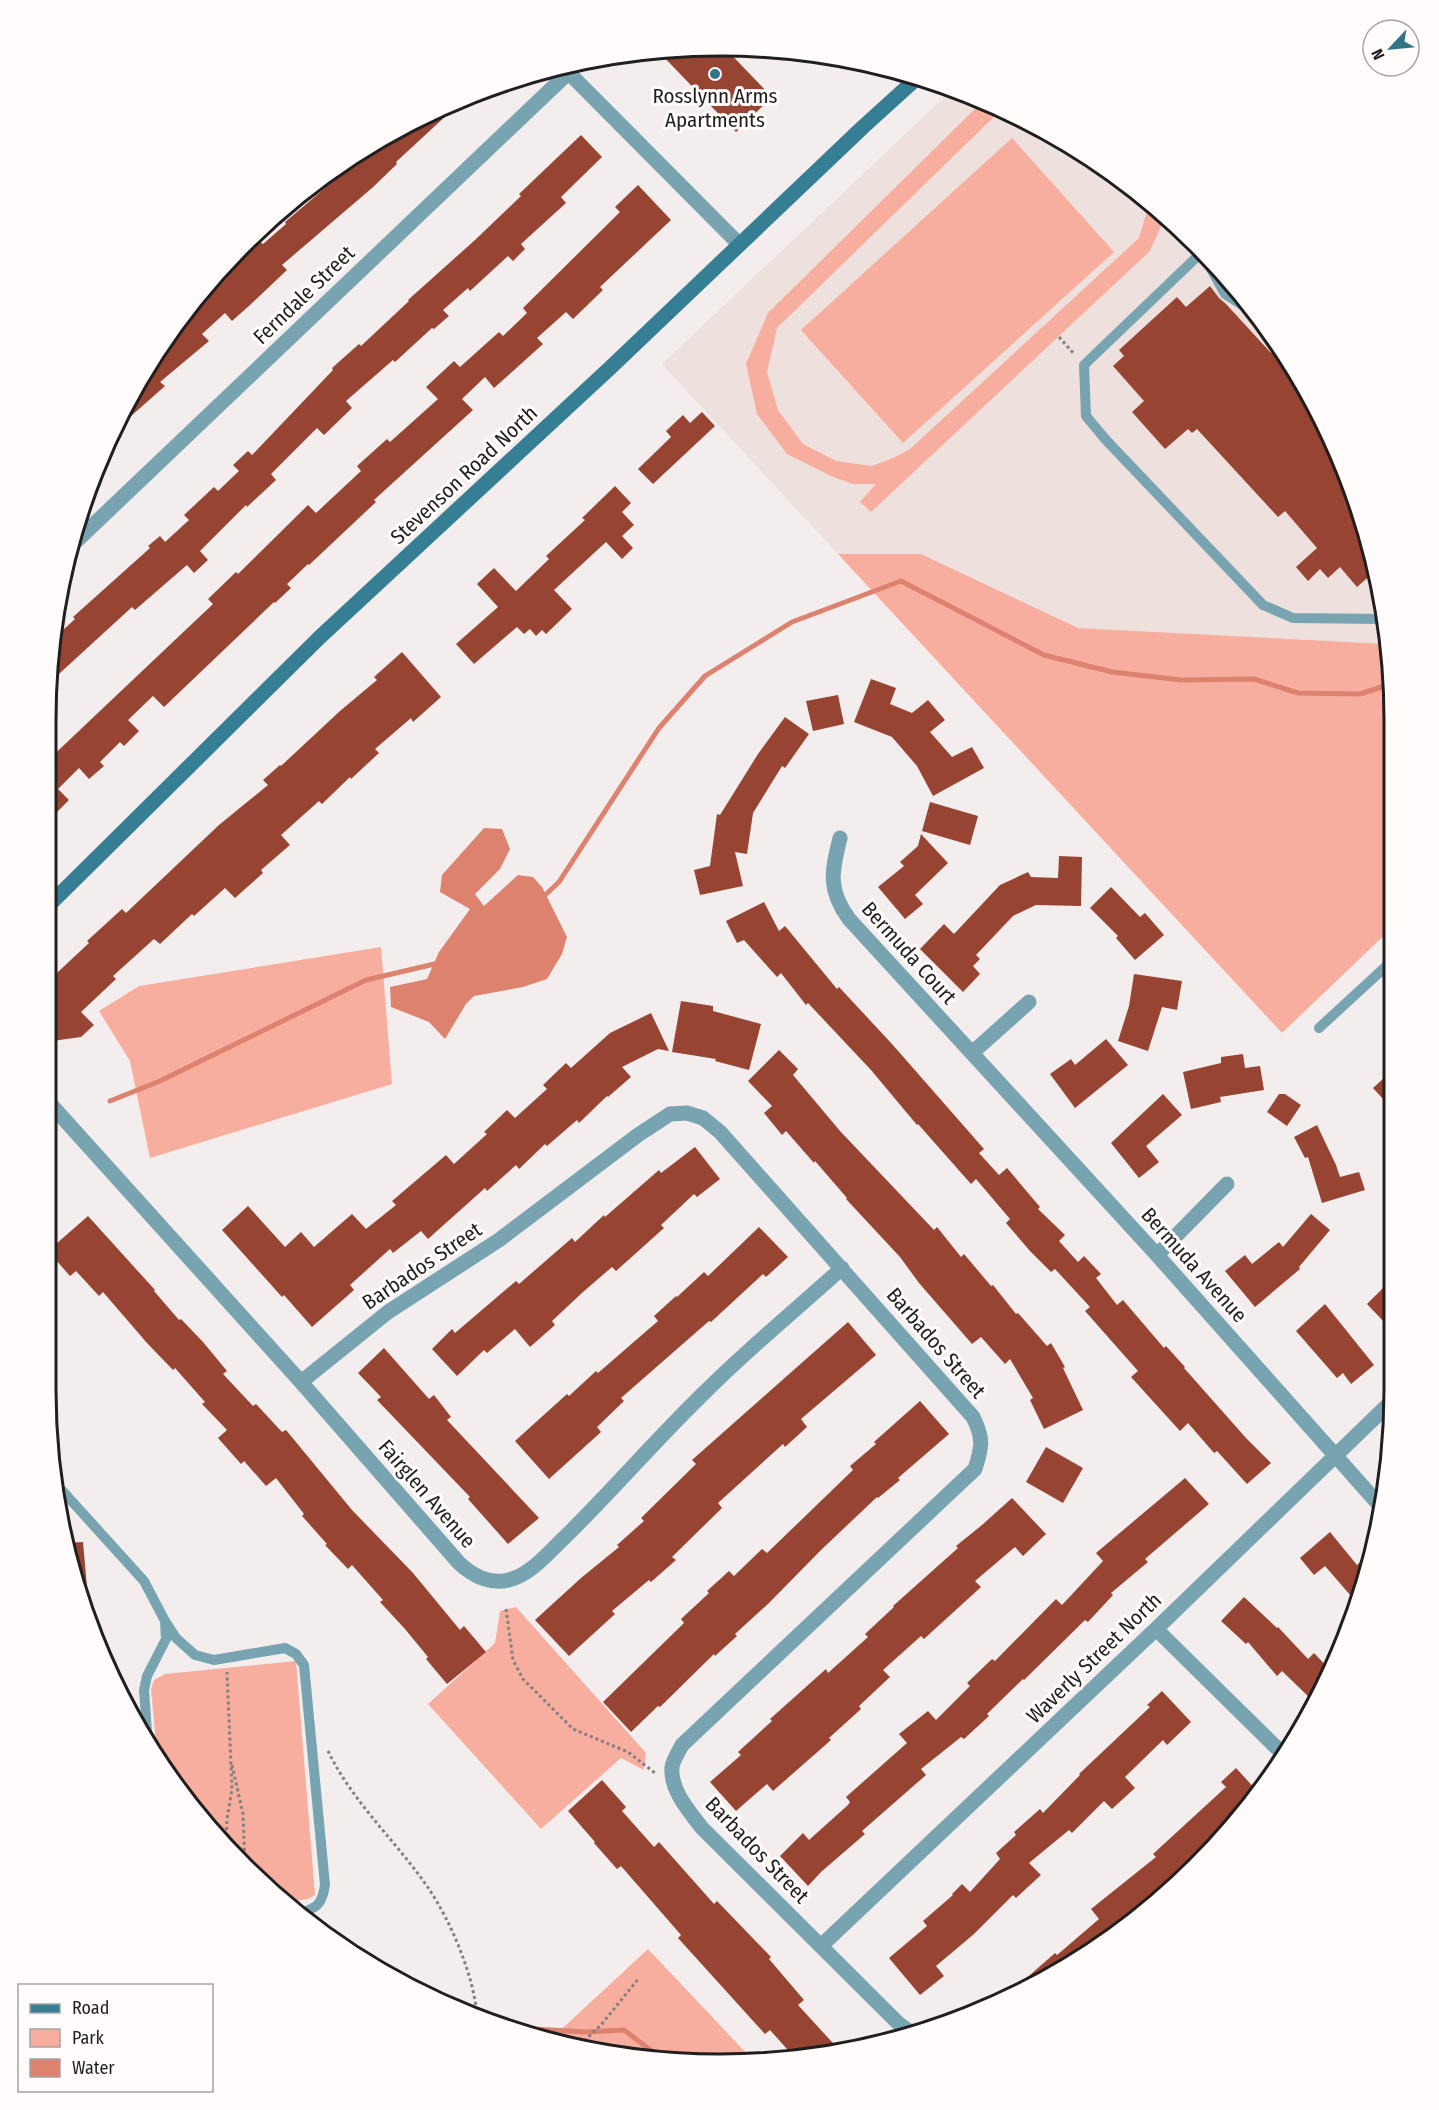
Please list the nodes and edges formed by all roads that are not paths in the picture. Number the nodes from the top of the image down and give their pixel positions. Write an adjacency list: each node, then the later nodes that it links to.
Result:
1 (569, 73): 4 (street)
2 (558, 76): 8 (street, Ferndale Street)
3 (910, 84): 4 (street, Stevenson Road North)
4 (738, 244): 11 (street, Stevenson Road North)
5 (1196, 258): 9 (lane)
6 (1221, 284): 7 (lane)
7 (1232, 298)
8 (82, 536)
9 (1376, 619)
10 (840, 838): 15 (street, Bermuda Court)
11 (56, 898)
12 (1384, 968): 14 (lane)
13 (1029, 1002): 15 (street)
14 (1319, 1028)
15 (972, 1053): 18 (street, Bermuda Avenue)
16 (56, 1110): 20 (street, Fairglen Avenue)
17 (1227, 1184): 18 (street)
18 (1157, 1255): 22 (street, Bermuda Avenue)
19 (842, 1268): 20 (street, Barbados Street); 20 (street, Fairglen Avenue); 30 (street, Barbados Street)
20 (301, 1382)
21 (1383, 1409): 22 (street, Waverly Street North)
22 (1335, 1454): 24 (street, Bermuda Avenue); 26 (street, Waverly Street North)
23 (63, 1492): 25 (lane)
24 (1374, 1499)
25 (165, 1621): 27 (lane); 29 (lane)
26 (1156, 1629): 28 (street); 30 (street, Waverly Street North)
27 (147, 1726)
28 (1278, 1749)
29 (308, 1911)
30 (822, 1945): 31 (street, Barbados Street)
31 (904, 2028)

